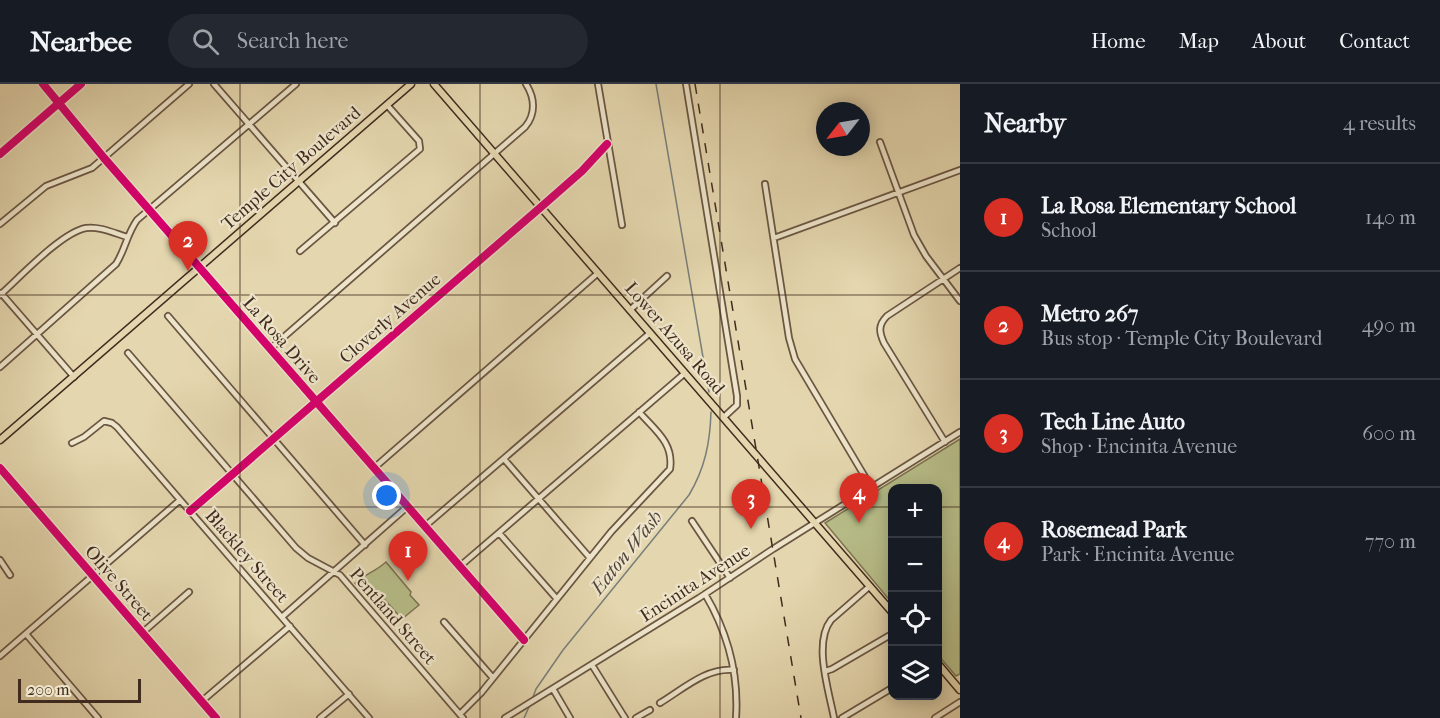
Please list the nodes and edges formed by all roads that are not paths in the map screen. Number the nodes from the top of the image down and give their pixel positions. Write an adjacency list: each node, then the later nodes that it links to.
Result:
1 (43, 84): 11 (street, La Rosa Drive)
2 (81, 84): 11 (street)
3 (189, 84): 18 (street)
4 (214, 84): 13 (street)
5 (296, 84): 13 (street)
6 (411, 84): 12 (main road, Temple City Boulevard)
7 (434, 84): 17 (main road, Lower Azusa Road)
8 (526, 84): 17 (street)
9 (598, 84): 15 (street)
10 (686, 84): 49 (street)
11 (58, 104): 16 (street); 18 (street, La Rosa Drive)
12 (387, 105): 20 (main road, Temple City Boulevard); 25 (street)
13 (249, 125): 20 (street); 24 (street)
14 (880, 142): 22 (street)
15 (607, 144): 23 (street, Cloverly Avenue); 27 (street)
16 (0, 154)
17 (495, 154): 23 (main road, Lower Azusa Road); 42 (street)
18 (104, 158): 24 (street, La Rosa Drive); 26 (street)
19 (960, 170): 22 (street)
20 (300, 182): 25 (street); 31 (main road, Temple City Boulevard)
21 (765, 184): 29 (street)
22 (898, 193): 29 (street); 35 (street)
23 (541, 207): 33 (main road, Lower Azusa Road); 47 (street, Cloverly Avenue)
24 (150, 210): 28 (street); 31 (street, La Rosa Drive)
25 (335, 223): 30 (street)
26 (0, 224)
27 (622, 225)
28 (127, 237): 36 (street); 41 (street)
29 (774, 238): 59 (street)
30 (300, 251)
31 (199, 268): 42 (street, La Rosa Drive); 46 (main road, Temple City Boulevard)
32 (960, 268): 35 (street)
33 (598, 273): 38 (main road, Lower Azusa Road); 57 (street)
34 (668, 276): 38 (street)
35 (944, 280): 37 (street); 53 (street)
36 (0, 294): 41 (street)
37 (960, 301)
38 (630, 310): 40 (main road, Lower Azusa Road)
39 (168, 316): 51 (street)
40 (650, 333): 45 (main road, Lower Azusa Road); 55 (street)
41 (37, 335): 44 (street); 46 (street)
42 (270, 349): 47 (street, La Rosa Drive)
43 (128, 353): 58 (street, Pentland Street)
44 (0, 367)
45 (685, 373): 48 (street); 49 (main road, Lower Azusa Road)
46 (74, 377): 52 (main road, Temple City Boulevard)
47 (315, 402): 51 (street, Cloverly Avenue); 57 (street, La Rosa Drive)
48 (639, 412): 60 (street); 69 (street)
49 (724, 417): 65 (main road, Lower Azusa Road)
50 (960, 432): 53 (street, Encinita Avenue)
51 (273, 438): 58 (street, Cloverly Avenue); 68 (street)
52 (0, 440)
53 (945, 442): 59 (street, Encinita Avenue)
54 (72, 443): 61 (street, Blackley Street)
55 (504, 459): 60 (street); 66 (street)
56 (0, 468): 74 (street, Olive Street)
57 (374, 468): 62 (street, La Rosa Drive)
58 (232, 474): 63 (street, Cloverly Avenue); 72 (street, Pentland Street)
59 (871, 487): 65 (street, Encinita Avenue)
60 (538, 499): 67 (street); 69 (street)
61 (180, 500): 63 (street, Blackley Street); 74 (street)
62 (407, 507): 66 (street, La Rosa Drive); 68 (street)
63 (190, 511): 81 (street, Blackley Street)
64 (692, 521): 75 (street)
65 (815, 523): 75 (street, Encinita Avenue); 76 (main road, Lower Azusa Road)
66 (424, 527): 71 (street, La Rosa Drive)
67 (499, 533): 71 (street); 79 (street)
68 (365, 545): 72 (street)
69 (590, 558): 79 (street)
70 (0, 560): 73 (street)
71 (459, 567): 87 (street, La Rosa Drive)
72 (334, 572): 81 (street); 102 (street, Pentland Street)
73 (10, 575)
74 (93, 576): 84 (street, Olive Street); 85 (street)
75 (730, 579): 78 (street, Encinita Avenue)
76 (870, 586): 80 (main road, Lower Azusa Road); 92 (street)
77 (189, 592): 84 (street)
78 (705, 594): 89 (street, Encinita Avenue); 91 (street)
79 (556, 599): 87 (street)
80 (888, 607)
81 (282, 617): 83 (street, Blackley Street)
82 (444, 622): 93 (street)
83 (290, 626): 97 (street, Blackley Street); 98 (street)
84 (142, 633): 98 (street, Olive Street)
85 (26, 634): 88 (street); 103 (street)
86 (888, 636): 92 (street)
87 (524, 640): 93 (street)
88 (0, 656)
89 (592, 665): 94 (street, Encinita Avenue); 109 (street)
90 (942, 669): 96 (main road)
91 (734, 670): 100 (street); 111 (street)
92 (826, 671): 112 (street)
93 (493, 678): 102 (street)
94 (553, 689): 107 (street, Encinita Avenue); 108 (street)
95 (888, 690): 113 (street)
96 (960, 690)
97 (349, 694): 105 (street); 106 (street, Blackley Street)
98 (202, 702): 104 (street, Olive Street)
99 (960, 702): 114 (street)
100 (660, 703)
101 (650, 710): 110 (street)
102 (462, 716)
103 (98, 718)
104 (216, 718)
105 (320, 718)
106 (369, 718)
107 (505, 718)
108 (570, 718)
109 (625, 718)
110 (636, 718)
111 (736, 718)
112 (834, 718)
113 (842, 718)
114 (934, 718)

